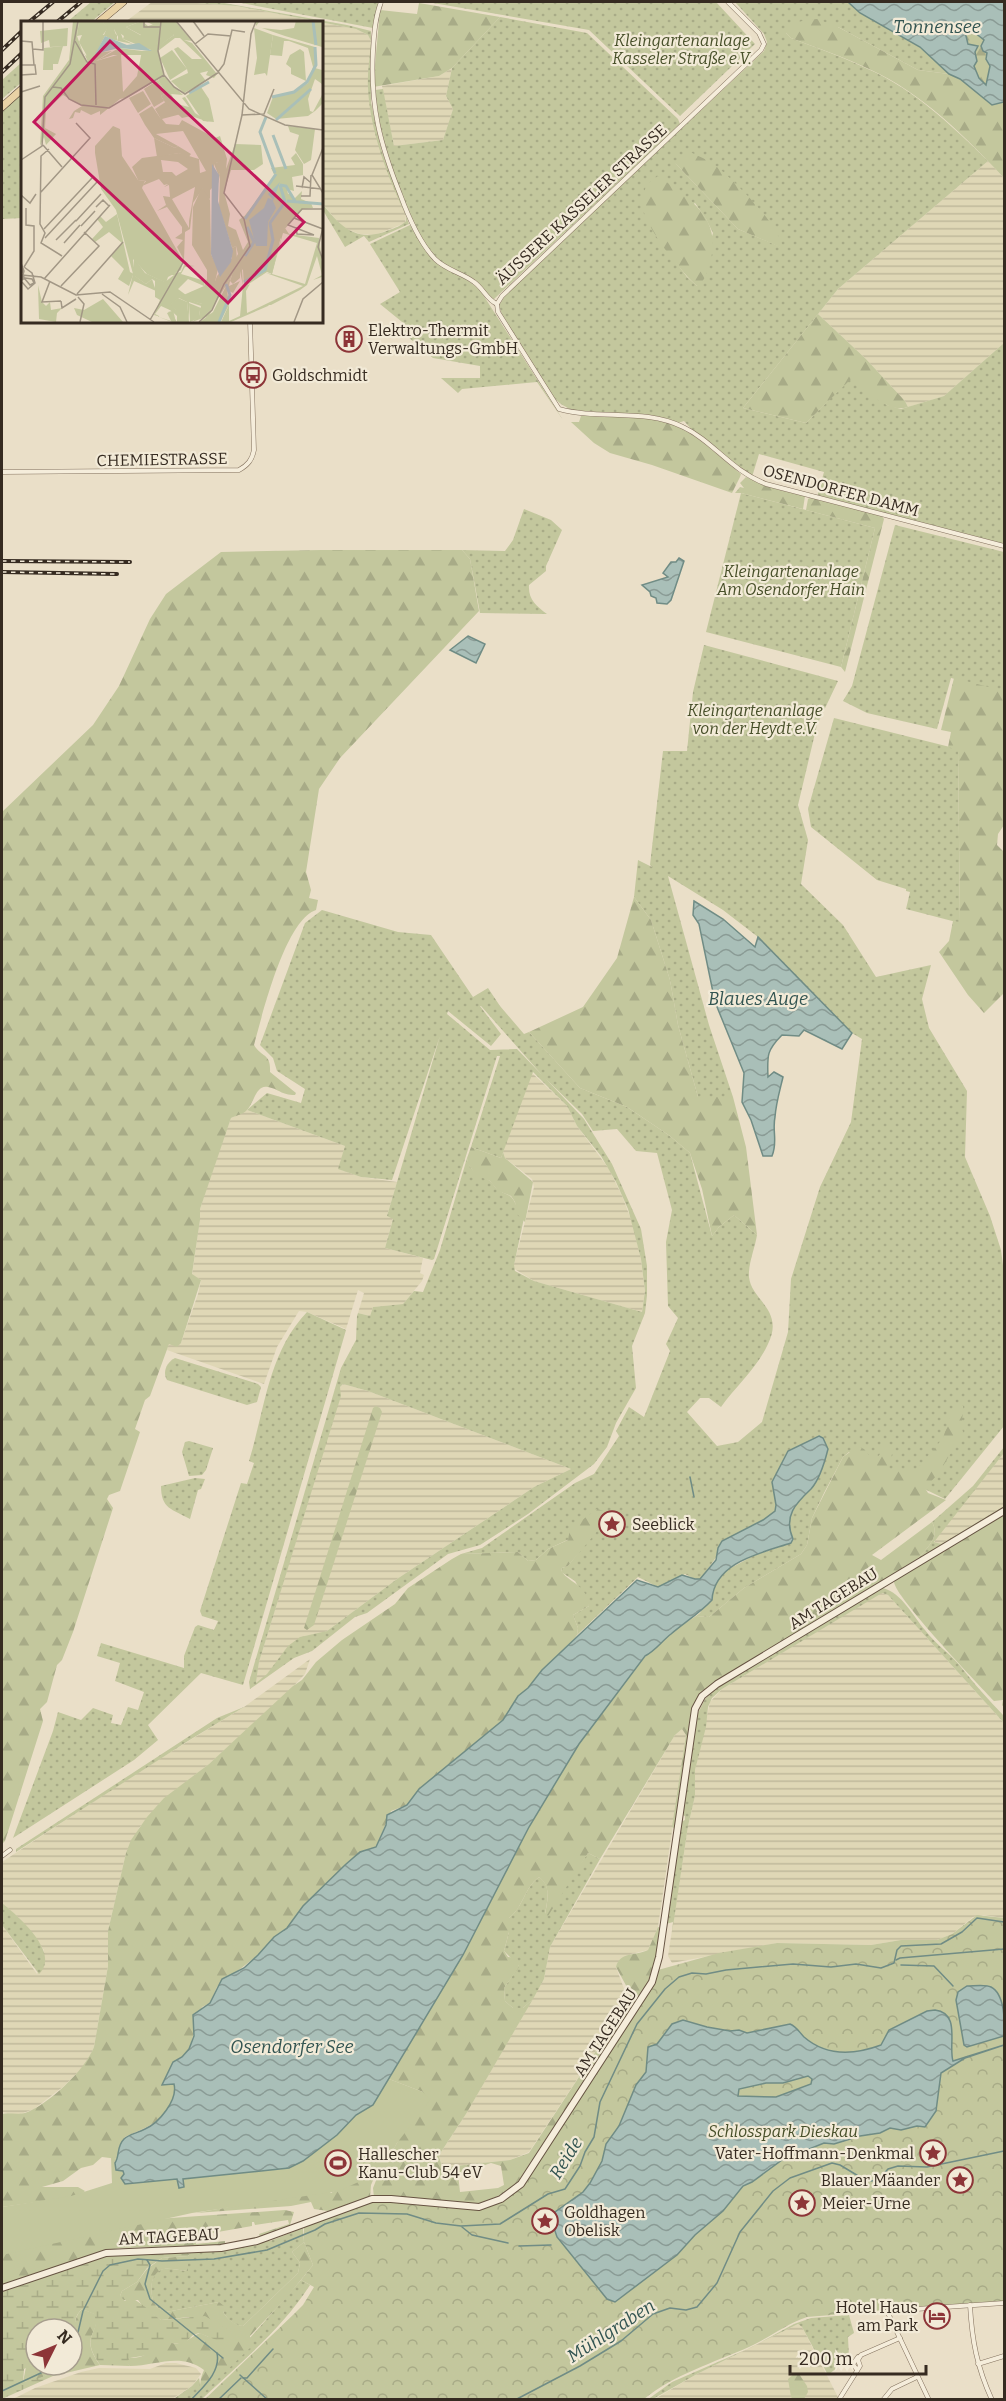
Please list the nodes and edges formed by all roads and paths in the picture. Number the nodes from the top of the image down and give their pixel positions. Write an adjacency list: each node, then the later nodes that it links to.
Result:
1 (123, 2): 4 (main road)
2 (381, 2): 7 (street, ÄUSSERE KASSELER STRASSE)
3 (728, 2): 7 (street, ÄUSSERE KASSELER STRASSE)
4 (100, 21)
5 (21, 90): 6 (main road)
6 (2, 106)
7 (497, 304): 10 (street, OSENDORFER DAMM)
8 (250, 322): 9 (street, CHEMIESTRASSE)
9 (2, 472)
10 (1005, 546)
11 (1005, 1511): 14 (street, AM TAGEBAU)
12 (10, 1850): 13 (street)
13 (2, 1856)
14 (2, 2288)
15 (1005, 2303): 16 (street)
16 (970, 2305): 17 (street); 20 (street)
17 (900, 2338): 18 (street); 22 (street)
18 (861, 2355): 21 (street); 21 (street)
19 (1005, 2356): 20 (street)
20 (978, 2364): 26 (street)
21 (858, 2371): 23 (street)
22 (917, 2377): 24 (street); 25 (street)
23 (840, 2398)
24 (883, 2400)
25 (929, 2400)
26 (992, 2400)

